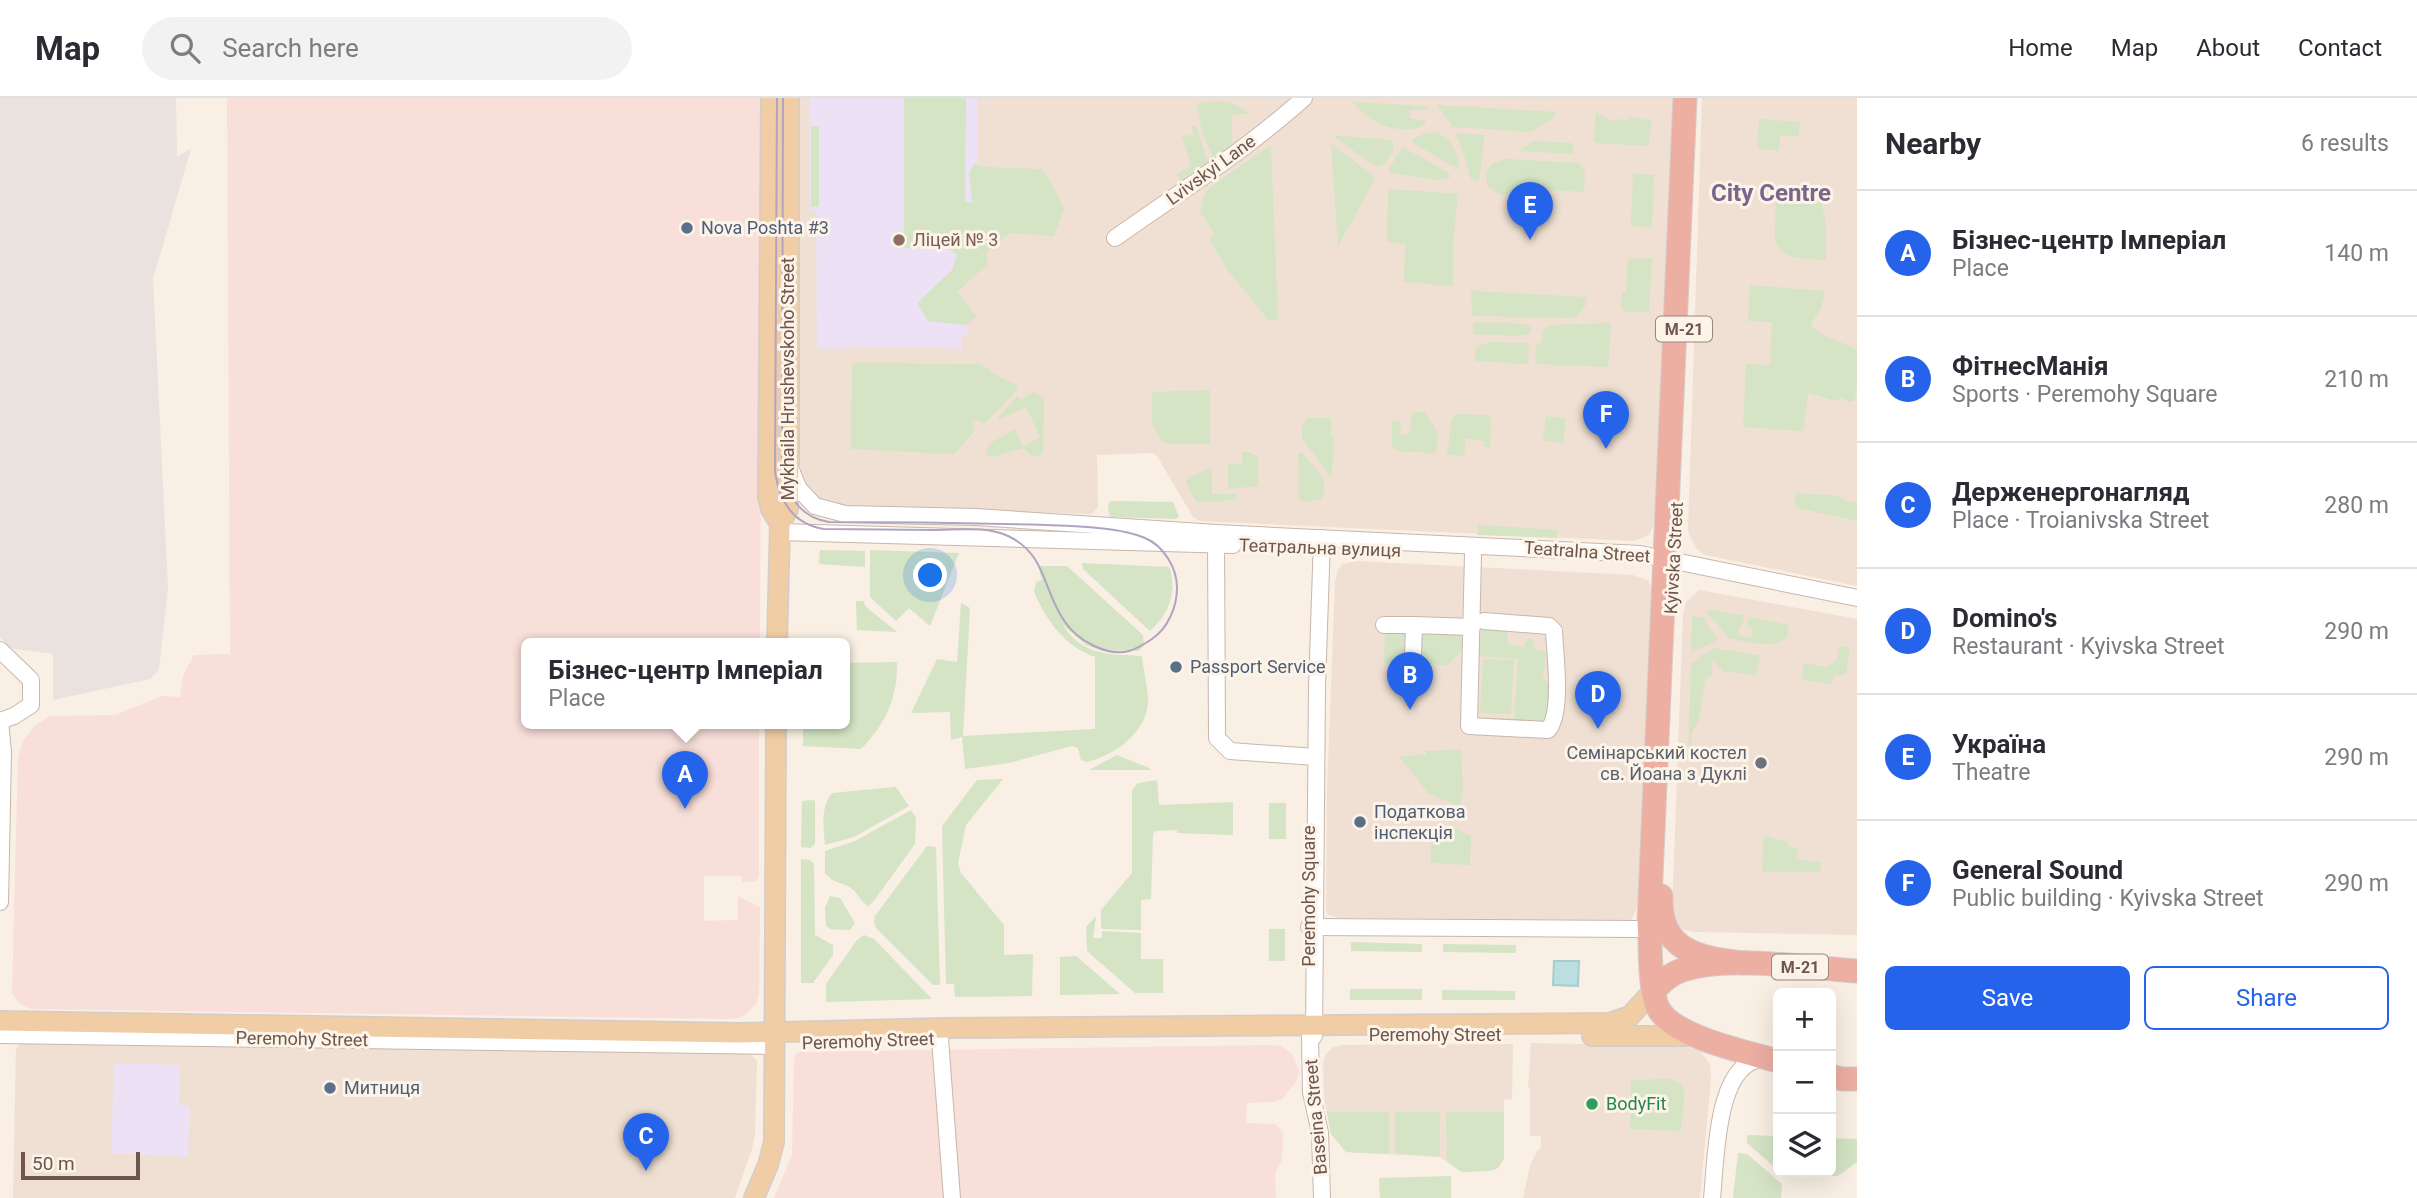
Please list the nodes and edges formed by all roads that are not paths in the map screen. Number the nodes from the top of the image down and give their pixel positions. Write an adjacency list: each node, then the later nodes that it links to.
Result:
1 (771, 98): 8 (main road, Mykhaila Hrushevskoho Street)
2 (789, 98): 7 (main road, Mykhaila Hrushevskoho Street)
3 (1304, 98): 6 (street, Lvivskyi Lane)
4 (1685, 98): 12 (highway, Kyivska Street / М-21)
5 (1695, 98): 12 (highway, Kyivska Street / М-21)
6 (1115, 238)
7 (789, 465): 8 (main road, Mykhaila Hrushevskoho Street); 9 (street, Театральна вулиця)
8 (779, 528): 9 (street, Театральна вулиця); 18 (main road)
9 (1216, 538): 10 (street, Театральна вулиця); 23 (street)
10 (1318, 543): 11 (street, Театральна вулиця); 12 (street, Teatralna Street); 23 (street, Peremohy Square)
11 (1473, 554): 12 (street, Театральна вулиця); 15 (street)
12 (1669, 564): 13 (street, Teatralna Street); 14 (street, Театральна вулиця); 25 (highway, Kyivska Street / М-21); 27 (highway, Kyivska Street / М-21)
13 (1857, 598)
14 (1857, 608)
15 (1478, 624): 15 (street); 17 (street)
16 (1384, 625): 17 (street)
17 (1414, 625): 20 (street)
18 (777, 638)
19 (0, 650): 21 (street)
20 (1413, 655)
21 (0, 721): 24 (street)
22 (776, 729): 34 (main road)
23 (1312, 757): 26 (street, Peremohy Square)
24 (0, 902)
25 (1649, 922): 26 (street); 29 (highway, Kyivska Street / М-21)
26 (1312, 927): 31 (street, Peremohy Square)
27 (1744, 963): 28 (highway, М-21); 29 (highway)
28 (1857, 971)
29 (1654, 990): 31 (main road, Peremohy Street); 33 (highway, М-21)
30 (0, 1021): 34 (main road, Peremohy Street)
31 (1310, 1032): 33 (main road, Peremohy Street); 34 (main road, Peremohy Street); 35 (main road, Peremohy Street); 40 (street, Baseina Street)
32 (0, 1035): 34 (street, Peremohy Street)
33 (1695, 1036): 36 (highway, М-21)
34 (776, 1039): 35 (main road, Peremohy Street); 38 (main road)
35 (940, 1039): 39 (street)
36 (1773, 1059)
37 (1773, 1060): 41 (street)
38 (754, 1198)
39 (952, 1198)
40 (1322, 1198)
41 (1712, 1198)

